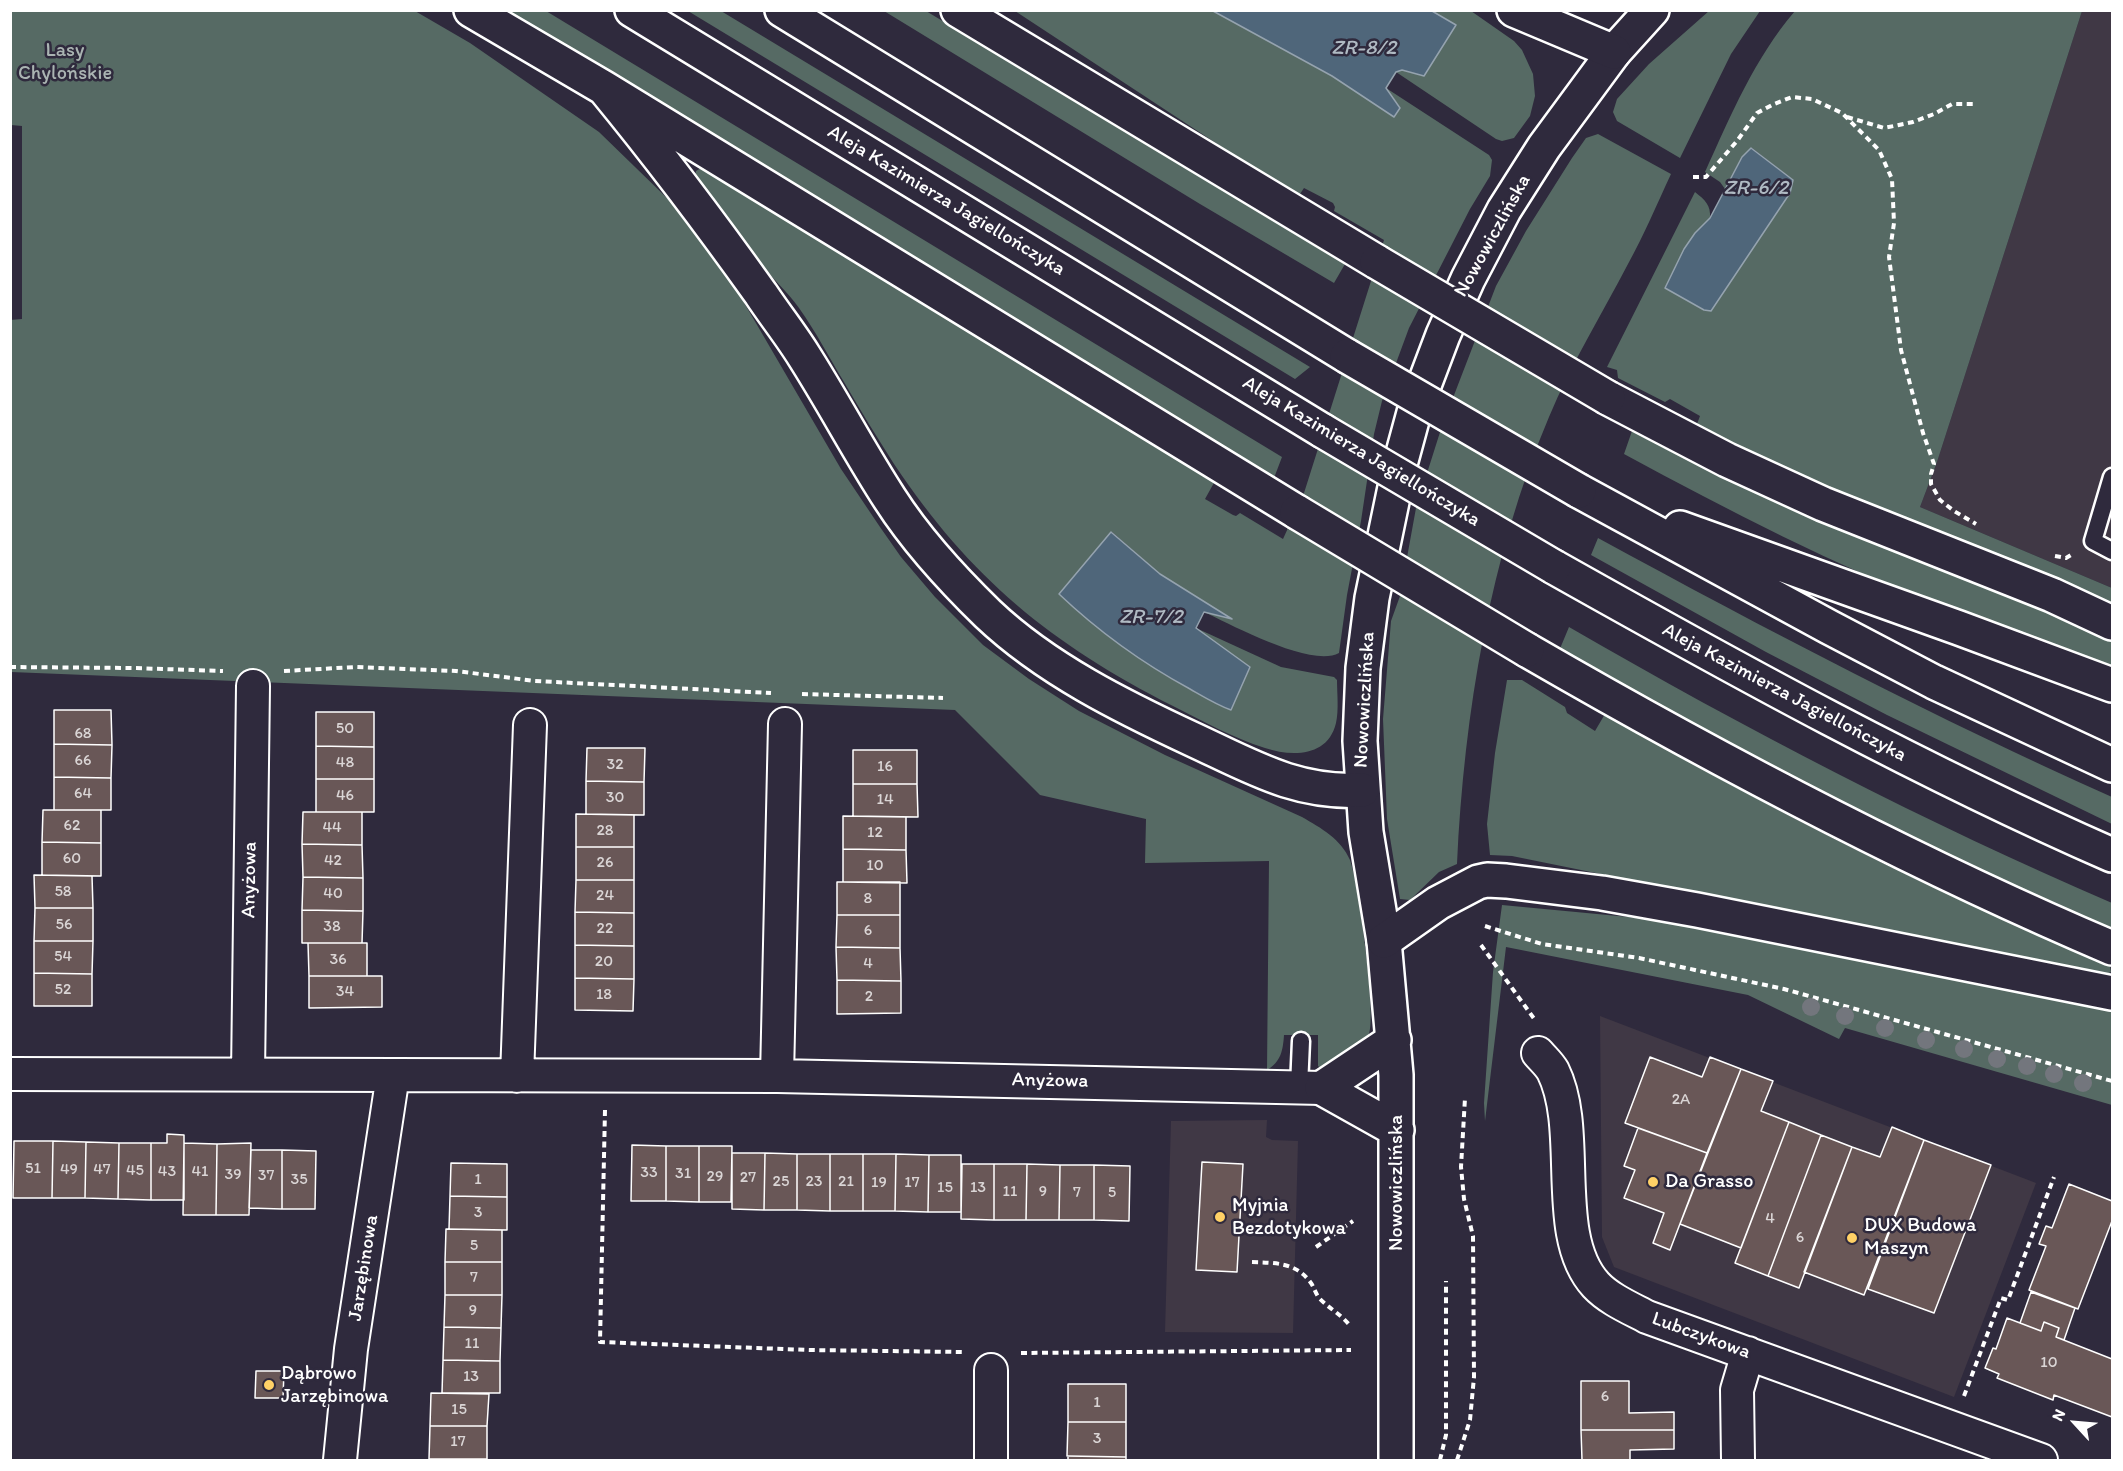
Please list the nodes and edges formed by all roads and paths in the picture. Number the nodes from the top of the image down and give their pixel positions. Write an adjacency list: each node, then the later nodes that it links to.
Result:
1 (471, 10): 9 (main road)
2 (632, 10): 29 (main road, Aleja Kazimierza Jagiellończyka, bridge)
3 (782, 10): 14 (main road, bridge)
4 (958, 10): 19 (main road, bridge)
5 (1514, 10): 8 (main road)
6 (1575, 10): 8 (main road)
7 (1652, 10): 8 (main road, Nowowiczlińska)
8 (1614, 52): 28 (main road, Nowowiczlińska)
9 (604, 88): 28 (main road); 33 (main road, bridge)
10 (1975, 104): 11 (path)
11 (1845, 116): 12 (path); 15 (path)
12 (1692, 177)
13 (2112, 477): 16 (lane)
14 (1580, 492): 22 (main road); 27 (main road)
15 (1984, 529)
16 (2093, 541): 17 (lane); 18 (path)
17 (2112, 551)
18 (2050, 554)
19 (2112, 623)
20 (10, 667): 21 (path)
21 (253, 676): 25 (path); 39 (street, Anyżowa)
22 (2112, 685)
23 (794, 694): 24 (path)
24 (943, 698)
25 (784, 708): 43 (street)
26 (530, 725): 41 (street)
27 (2112, 765)
28 (1362, 790): 31 (main road, Nowowiczlińska)
29 (2112, 855)
30 (1485, 926): 44 (path)
31 (1384, 941): 34 (main road); 35 (main road, Nowowiczlińska)
32 (1481, 945): 37 (path)
33 (2112, 948)
34 (2112, 993)
35 (1394, 1040): 45 (main road); 47 (main road, Nowowiczlińska)
36 (1301, 1041): 45 (lane)
37 (1538, 1053): 55 (street, Lubczykowa)
38 (10, 1074): 39 (street, Anyżowa)
39 (248, 1074): 40 (street, Anyżowa)
40 (393, 1075): 41 (street, Anyżowa); 58 (street, Jarzębinowa)
41 (517, 1076): 42 (street, Anyżowa)
42 (606, 1077): 43 (street, Anyżowa); 56 (path)
43 (777, 1077): 45 (street, Anyżowa)
44 (2112, 1080)
45 (1310, 1087): 47 (main road)
46 (1465, 1098): 62 (path)
47 (1397, 1130): 60 (main road, Nowowiczlińska)
48 (2054, 1177): 57 (path)
49 (1353, 1221): 50 (path)
50 (1316, 1247)
51 (1252, 1262): 53 (path)
52 (1446, 1281): 61 (path)
53 (1351, 1327)
54 (1351, 1350): 56 (path)
55 (1748, 1353): 57 (street, Lubczykowa); 63 (street)
56 (992, 1358): 59 (street)
57 (1952, 1428): 64 (street, Lubczykowa)
58 (340, 1461)
59 (991, 1461)
60 (1396, 1461)
61 (1440, 1461)
62 (1457, 1461)
63 (1738, 1461)
64 (2041, 1461)

